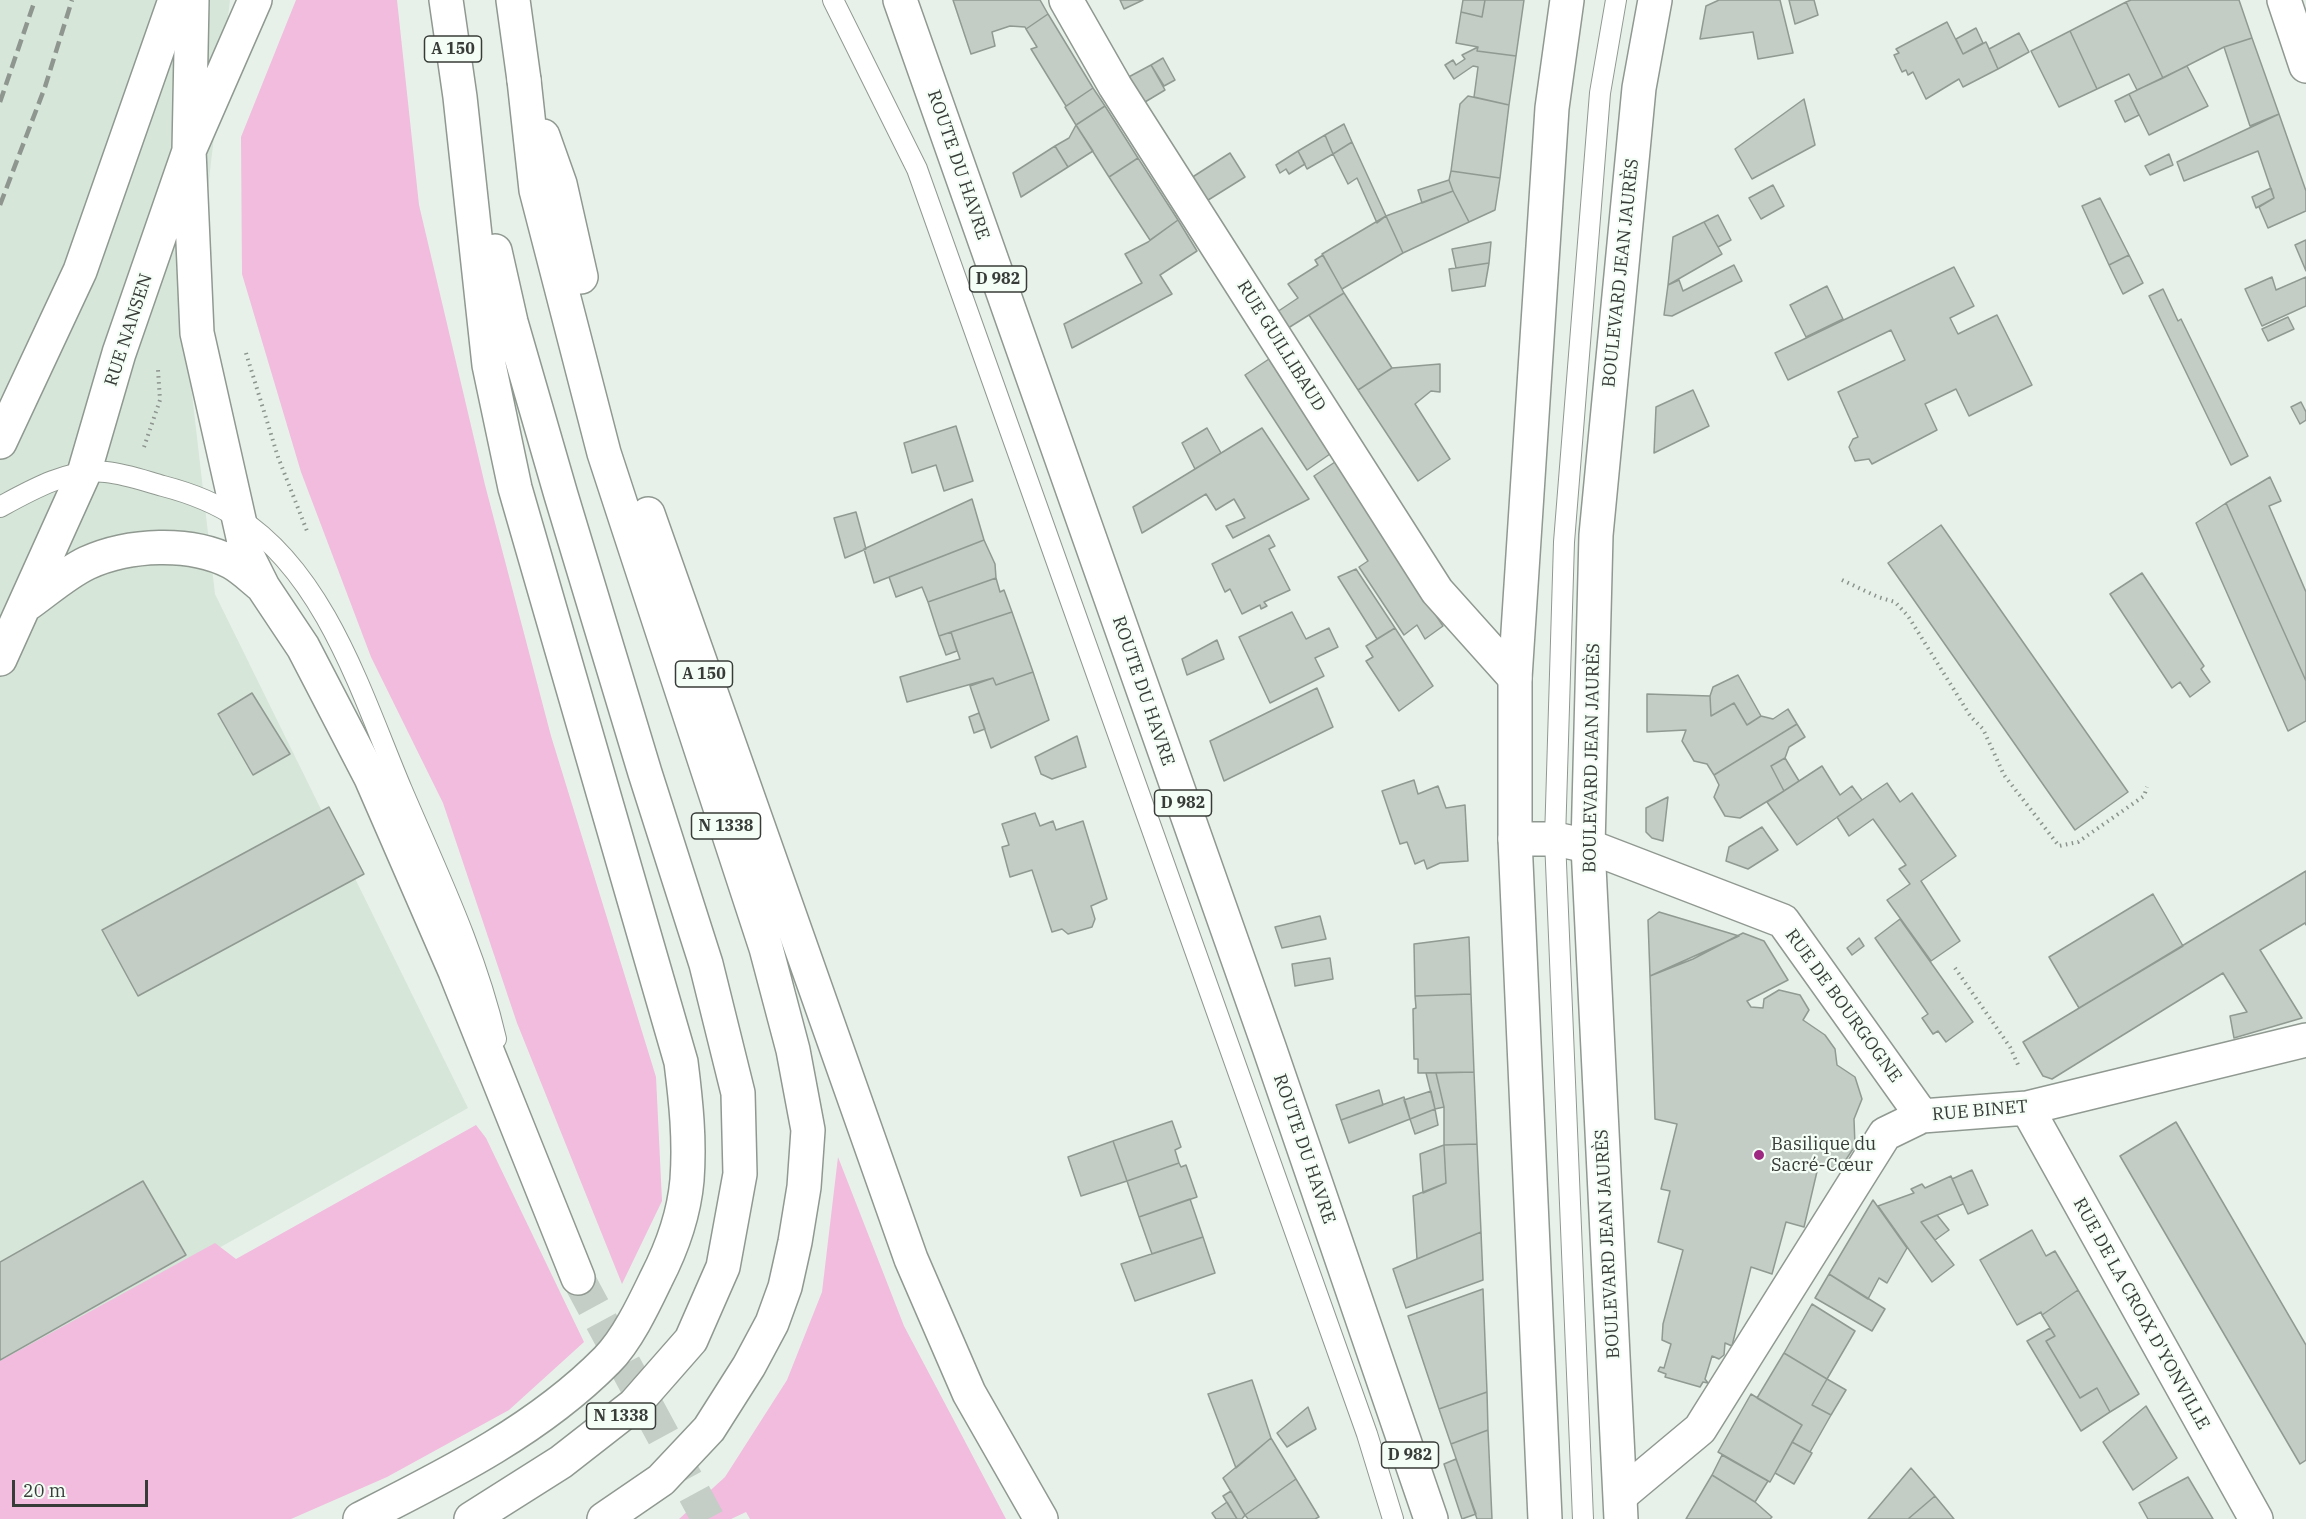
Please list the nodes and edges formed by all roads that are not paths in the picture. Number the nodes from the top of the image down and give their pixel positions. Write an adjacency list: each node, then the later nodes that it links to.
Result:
1 (175, 0): 17 (main road)
2 (192, 0): 16 (main road)
3 (255, 0): 16 (main road, RUE NANSEN)
4 (446, 0): 15 (main road, A 150)
5 (513, 0): 14 (main road, A 150)
6 (833, 0): 39 (lane)
7 (900, 0): 40 (main road, ROUTE DU HAVRE / D 982)
8 (1066, 0): 24 (main road, RUE GUILLIBAUD)
9 (1567, 0): 24 (main road)
10 (1616, 0): 25 (lane)
11 (1655, 0): 27 (main road, BOULEVARD JEAN JAURÈS)
12 (2284, 0): 13 (main road)
13 (2306, 66)
14 (524, 80): 37 (main road, N 1338); 38 (main road, A 150)
15 (460, 97): 32 (main road, A 150); 35 (main road)
16 (189, 152): 18 (main road, RUE NANSEN); 20 (main road)
17 (0, 442)
18 (84, 473): 19 (lane); 20 (lane); 22 (main road, RUE NANSEN)
19 (0, 507)
20 (240, 518): 21 (main road); 29 (lane)
21 (263, 587): 22 (main road); 29 (main road)
22 (26, 605): 23 (main road, RUE NANSEN)
23 (0, 659)
24 (1515, 678): 26 (main road)
25 (1555, 838): 26 (main road, RUE DE BOURGOGNE); 27 (main road, RUE DE BOURGOGNE); 42 (lane)
26 (1515, 839): 41 (main road)
27 (1588, 846): 31 (main road, RUE DE BOURGOGNE); 34 (main road, BOULEVARD JEAN JAURÈS)
28 (2306, 1040): 30 (main road, RUE BINET)
29 (506, 1101): 33 (main road)
30 (2027, 1108): 31 (main road, RUE BINET); 43 (main road, RUE DE LA CROIX D'YONVILLE)
31 (1922, 1116): 34 (main road, RUE BINET)
32 (723, 1267): 36 (main road, N 1338)
33 (578, 1278)
34 (1621, 1507)
35 (360, 1519)
36 (471, 1519)
37 (604, 1519)
38 (1041, 1519)
39 (1393, 1519)
40 (1431, 1519)
41 (1545, 1519)
42 (1583, 1519)
43 (2256, 1519)

